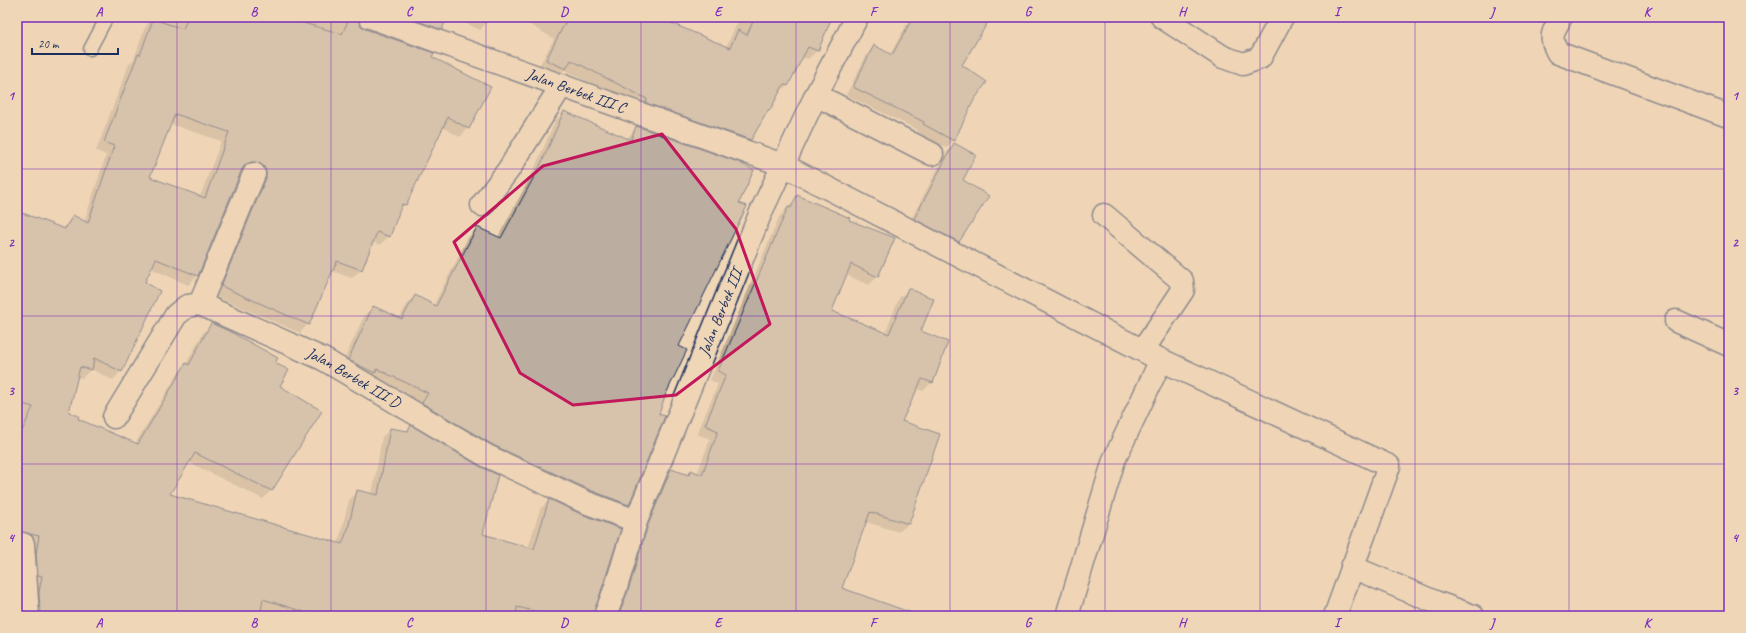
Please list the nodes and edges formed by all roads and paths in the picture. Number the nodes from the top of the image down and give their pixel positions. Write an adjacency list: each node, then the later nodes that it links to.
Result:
1 (107, 17): 7 (lane)
2 (370, 17): 8 (street, Jalan Berbek III C)
3 (856, 17): 9 (street, Jalan Berbek III)
4 (1162, 17): 5 (street)
5 (1282, 17)
6 (1561, 17): 10 (street)
7 (90, 49)
8 (562, 85): 12 (street, Jalan Berbek III C); 14 (street)
9 (816, 95): 11 (street); 12 (street, Jalan Berbek III)
10 (1728, 116)
11 (932, 154)
12 (783, 165): 19 (street, Jalan Berbek III C); 21 (street, Jalan Berbek III)
13 (254, 174): 16 (street)
14 (482, 205)
15 (1104, 214): 19 (street)
16 (200, 304): 20 (street); 21 (street, Jalan Berbek III D)
17 (1676, 321): 18 (street)
18 (1729, 345)
19 (1152, 355): 23 (street, Jalan Berbek III C); 26 (street)
20 (114, 417)
21 (636, 521): 25 (street, Jalan Berbek III)
22 (23, 544): 24 (street)
23 (1352, 567): 27 (street); 28 (street)
24 (28, 616)
25 (605, 616)
26 (1067, 616)
27 (1335, 616)
28 (1473, 616)

